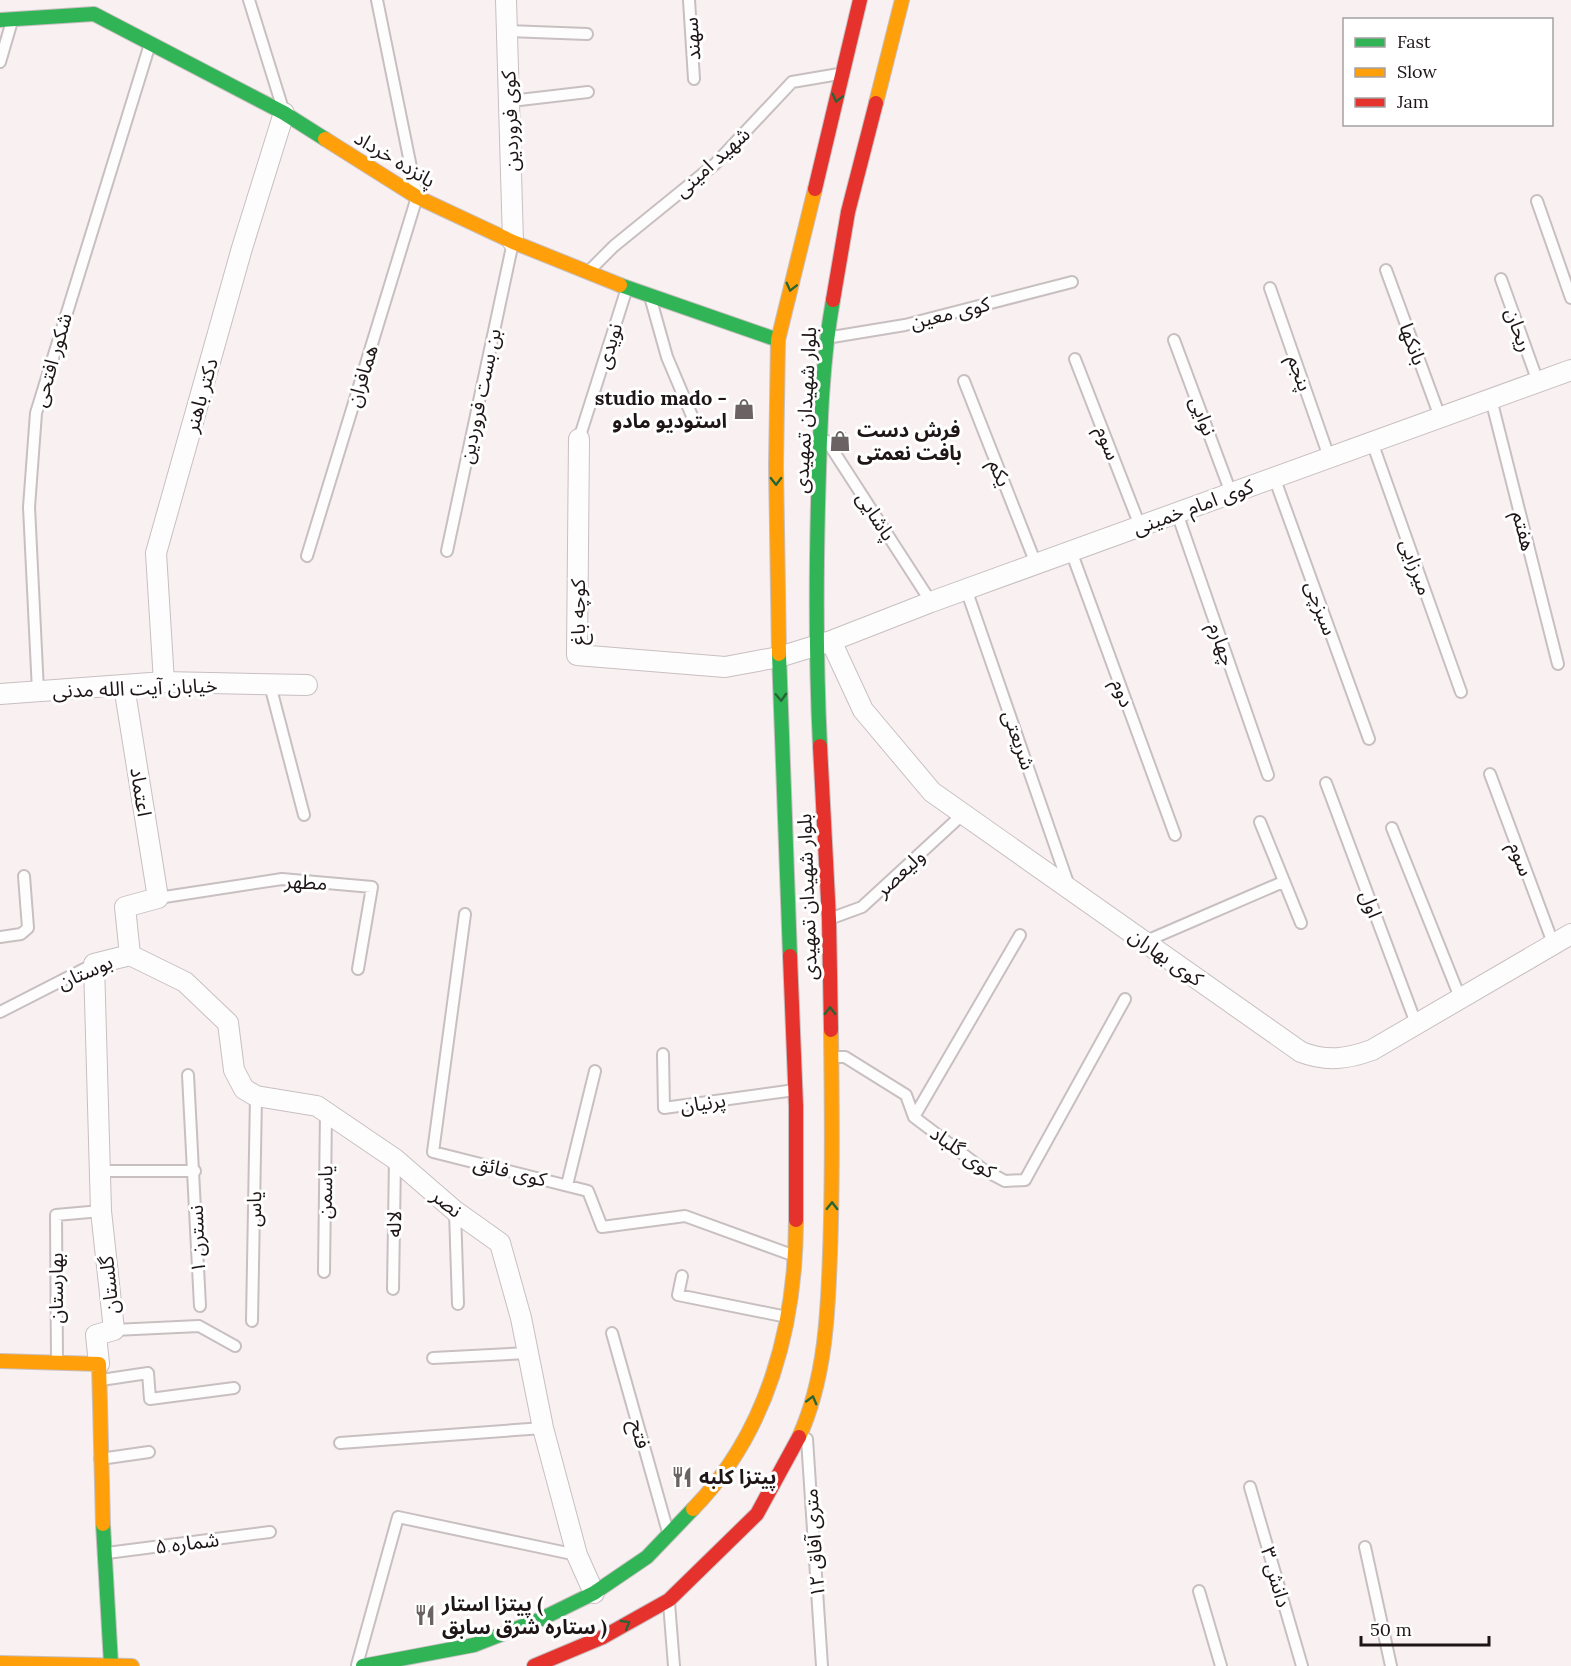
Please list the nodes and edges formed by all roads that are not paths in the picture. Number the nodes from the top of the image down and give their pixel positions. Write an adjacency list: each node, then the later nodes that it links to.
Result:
1 (249, 0): 17 (lane)
2 (377, 0): 18 (lane)
3 (506, 0): 9 (street, کوی فروردین)
4 (689, 0): 14 (lane, سهند)
5 (860, 0): 13 (main road, بلوار شهیدان تمهیدی)
6 (902, 0): 29 (main road, بلوار شهیدان تمهیدی)
7 (92, 7): 8 (main road, پانزده خرداد); 11 (main road, پانزده خرداد)
8 (6, 19): 12 (lane)
9 (507, 31): 10 (lane); 16 (street, کوی فروردین)
10 (586, 34)
11 (151, 41): 17 (main road, پانزده خرداد); 60 (lane, شکور افتحی)
12 (0, 62)
13 (842, 74): 22 (lane, شهید امینی); 30 (main road, بلوار شهیدان تمهیدی, one-way to 30)
14 (694, 79)
15 (588, 92): 16 (lane)
16 (510, 101): 20 (street, کوی فروردین)
17 (284, 113): 18 (main road, پانزده خرداد); 56 (street, دکتر باهنر)
18 (417, 197): 20 (main road, پانزده خرداد); 49 (lane, همافران)
19 (1537, 201): 28 (lane)
20 (513, 242): 22 (main road, پانزده خرداد); 47 (lane, بن بست فروردین)
21 (1386, 270): 38 (lane, بانکها)
22 (589, 271): 25 (main road, پانزده خرداد)
23 (1501, 279): 35 (lane, ریحان)
24 (1072, 282): 29 (lane, کوی معین)
25 (627, 287): 27 (main road, پانزده خرداد); 40 (lane, نویدی)
26 (1270, 288): 42 (lane, پنجم)
27 (650, 297): 30 (main road, پانزده خرداد); 37 (lane)
28 (1571, 298)
29 (826, 338): 39 (main road, بلوار شهیدان تمهیدی)
30 (778, 340): 54 (main road, بلوار شهیدان تمهیدی, one-way to 54)
31 (1174, 340): 44 (lane, نوایی)
32 (1075, 359): 46 (lane, سوم)
33 (1571, 370): 35 (street, کوی امام خمینی)
34 (964, 381): 50 (lane, یکم)
35 (1538, 382): 36 (street, کوی امام خمینی)
36 (1491, 399): 38 (street, کوی امام خمینی); 55 (lane, هفتم)
37 (692, 416)
38 (1440, 417): 41 (street, کوی امام خمینی)
39 (821, 431): 52 (lane, پاشایی); 53 (main road, بلوار شهیدان تمهیدی)
40 (579, 439): 54 (street, کوچه باغ)
41 (1372, 442): 42 (street, کوی امام خمینی); 61 (lane, میرزایی)
42 (1329, 457): 43 (street, کوی امام خمینی)
43 (1274, 477): 44 (street, کوی امام خمینی); 63 (lane, سبزچی)
44 (1231, 493): 45 (street, کوی امام خمینی)
45 (1177, 513): 46 (street, کوی امام خمینی); 65 (lane, چهارم)
46 (1140, 526): 48 (street, کوی امام خمینی)
47 (447, 551)
48 (1071, 551): 50 (street, کوی امام خمینی); 71 (lane, دوم)
49 (307, 556)
50 (1036, 564): 51 (street, کوی امام خمینی)
51 (966, 589): 52 (street, کوی امام خمینی); 74 (lane, شریعتی)
52 (932, 602): 53 (street, کوی امام خمینی)
53 (823, 644): 54 (street, کوی امام خمینی); 67 (street, کوی بهاران); 77 (main road, بلوار شهیدان تمهیدی)
54 (779, 657): 95 (main road, بلوار شهیدان تمهیدی, one-way to 95)
55 (1558, 664)
56 (164, 682): 58 (street, خیابان آیت الله مدنی); 59 (street, خیابان آیت الله مدنی)
57 (307, 685): 59 (street, خیابان آیت الله مدنی)
58 (124, 686): 60 (street, خیابان آیت الله مدنی); 75 (street, اعتماد)
59 (270, 686): 68 (lane)
60 (38, 691): 62 (street, خیابان آیت الله مدنی)
61 (1461, 692)
62 (0, 694)
63 (1369, 739)
64 (1490, 774): 83 (lane, سوم)
65 (1268, 775)
66 (1326, 783): 90 (lane, اول)
67 (963, 814): 74 (street, کوی بهاران); 77 (lane, ولیعصر)
68 (304, 815)
69 (1260, 822): 73 (lane)
70 (1392, 828): 88 (lane)
71 (1175, 835)
72 (24, 876): 81 (lane)
73 (1283, 882): 78 (lane); 82 (lane)
74 (1071, 891): 82 (street, کوی بهاران)
75 (158, 898): 84 (street, بوستان); 86 (lane, مطهر)
76 (465, 914): 102 (lane, کوی فائق)
77 (829, 919): 92 (main road, بلوار شهیدان تمهیدی, one-way to 77)
78 (1300, 923)
79 (1571, 934): 83 (street, کوی بهاران)
80 (1020, 935): 98 (lane)
81 (0, 937)
82 (1144, 942): 90 (street, کوی بهاران)
83 (1553, 943): 88 (street, کوی بهاران)
84 (130, 955): 85 (street, بوستان); 96 (street)
85 (94, 964): 89 (lane, بوستان); 100 (street, گلستان)
86 (358, 969)
87 (1125, 999): 98 (lane, کوی گلباد)
88 (1461, 1000): 90 (street, کوی بهاران)
89 (0, 1012)
90 (1417, 1026)
91 (663, 1054): 95 (lane, پرنیان)
92 (831, 1057): 98 (lane, کوی گلباد); 122 (main road, بلوار شهیدان تمهیدی, one-way to 92)
93 (595, 1071): 102 (lane)
94 (188, 1075): 101 (lane, نسترن ۱)
95 (795, 1090): 105 (main road, بلوار شهیدان تمهیدی)
96 (256, 1096): 97 (street, نصر); 112 (lane, یاس)
97 (326, 1111): 99 (street, نصر); 106 (lane, یاسمن)
98 (914, 1117)
99 (395, 1159): 104 (street, نصر); 108 (lane, لاله)
100 (100, 1171): 101 (lane); 103 (street, گلستان)
101 (195, 1172): 110 (lane, نسترن ۱)
102 (567, 1185): 105 (lane, کوی فائق)
103 (101, 1211): 113 (street, گلستان); 119 (lane, بهارستان)
104 (455, 1211): 109 (lane); 116 (street, نصر)
105 (796, 1256): 111 (main road, بلوار شهیدان تمهیدی)
106 (324, 1272)
107 (682, 1276): 111 (lane)
108 (393, 1289)
109 (458, 1304)
110 (200, 1306)
111 (787, 1317): 129 (main road, بلوار شهیدان تمهیدی)
112 (252, 1321)
113 (114, 1330): 115 (lane); 120 (street, گلستان)
114 (612, 1333): 129 (lane, فتح)
115 (235, 1346)
116 (527, 1353): 117 (lane); 123 (street, نصر)
117 (433, 1358)
118 (0, 1361): 119 (main road)
119 (57, 1362): 120 (main road)
120 (98, 1372): 121 (lane); 126 (main road, گلستان)
121 (234, 1388)
122 (806, 1421): 135 (main road, بلوار شهیدان تمهیدی); 146 (lane, ۱۲ متری آفاق)
123 (543, 1428): 124 (lane); 132 (street, نصر)
124 (340, 1443)
125 (149, 1452): 126 (lane)
126 (100, 1459): 131 (main road, گلستان)
127 (1250, 1487): 148 (lane, دانش ۳)
128 (270, 1532): 131 (lane, شماره ۵)
129 (668, 1535): 134 (main road, بلوار شهیدان تمهیدی)
130 (1365, 1547): 149 (lane)
131 (104, 1553): 139 (main road, گلستان)
132 (577, 1555): 134 (street, نصر); 142 (lane)
133 (1198, 1591): 147 (lane)
134 (594, 1593): 136 (main road, بلوار شهیدان تمهیدی)
135 (669, 1600): 144 (main road, بلوار شهیدان تمهیدی, one-way to 135); 145 (lane)
136 (474, 1645): 137 (main road); 140 (main road, بلوار شهیدان تمهیدی)
137 (469, 1660)
138 (0, 1663): 139 (main road)
139 (111, 1664): 141 (main road)
140 (394, 1664): 143 (main road, بلوار شهیدان تمهیدی)
141 (132, 1666)
142 (357, 1666)
143 (363, 1666)
144 (534, 1666)
145 (674, 1666)
146 (822, 1666)
147 (1221, 1666)
148 (1302, 1666)
149 (1391, 1666)

